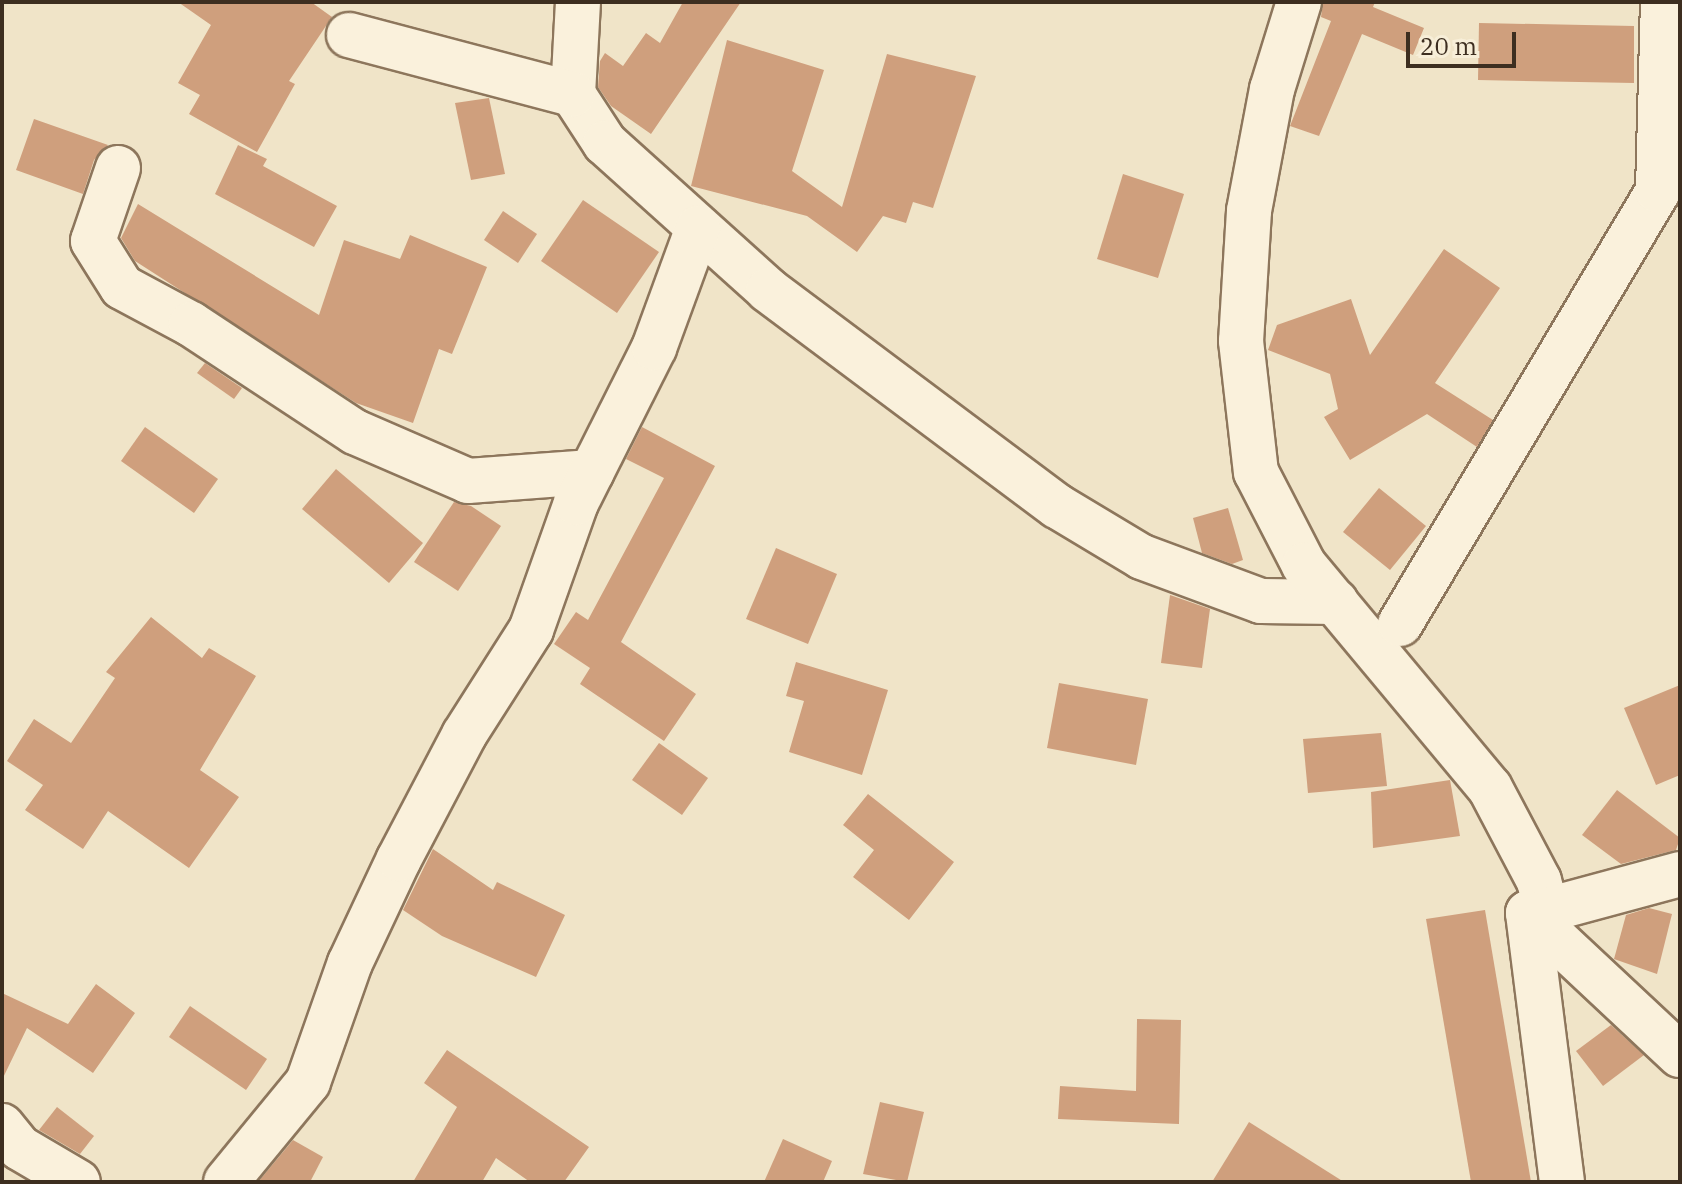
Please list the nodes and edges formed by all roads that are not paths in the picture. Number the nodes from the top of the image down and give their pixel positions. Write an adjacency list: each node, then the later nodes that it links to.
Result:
1 (578, 2): 5 (street)
2 (1299, 2): 9 (street)
3 (1663, 2): 10 (street)
4 (349, 35): 5 (street)
5 (573, 94): 7 (street)
6 (118, 168): 8 (street)
7 (698, 228): 8 (street); 9 (street)
8 (592, 472): 16 (street)
9 (1336, 602): 12 (street)
10 (1400, 624)
11 (1680, 874): 12 (street)
12 (1538, 911): 13 (street); 17 (street)
13 (1680, 1055)
14 (2, 1126): 15 (street)
15 (78, 1182)
16 (226, 1182)
17 (1562, 1182)

